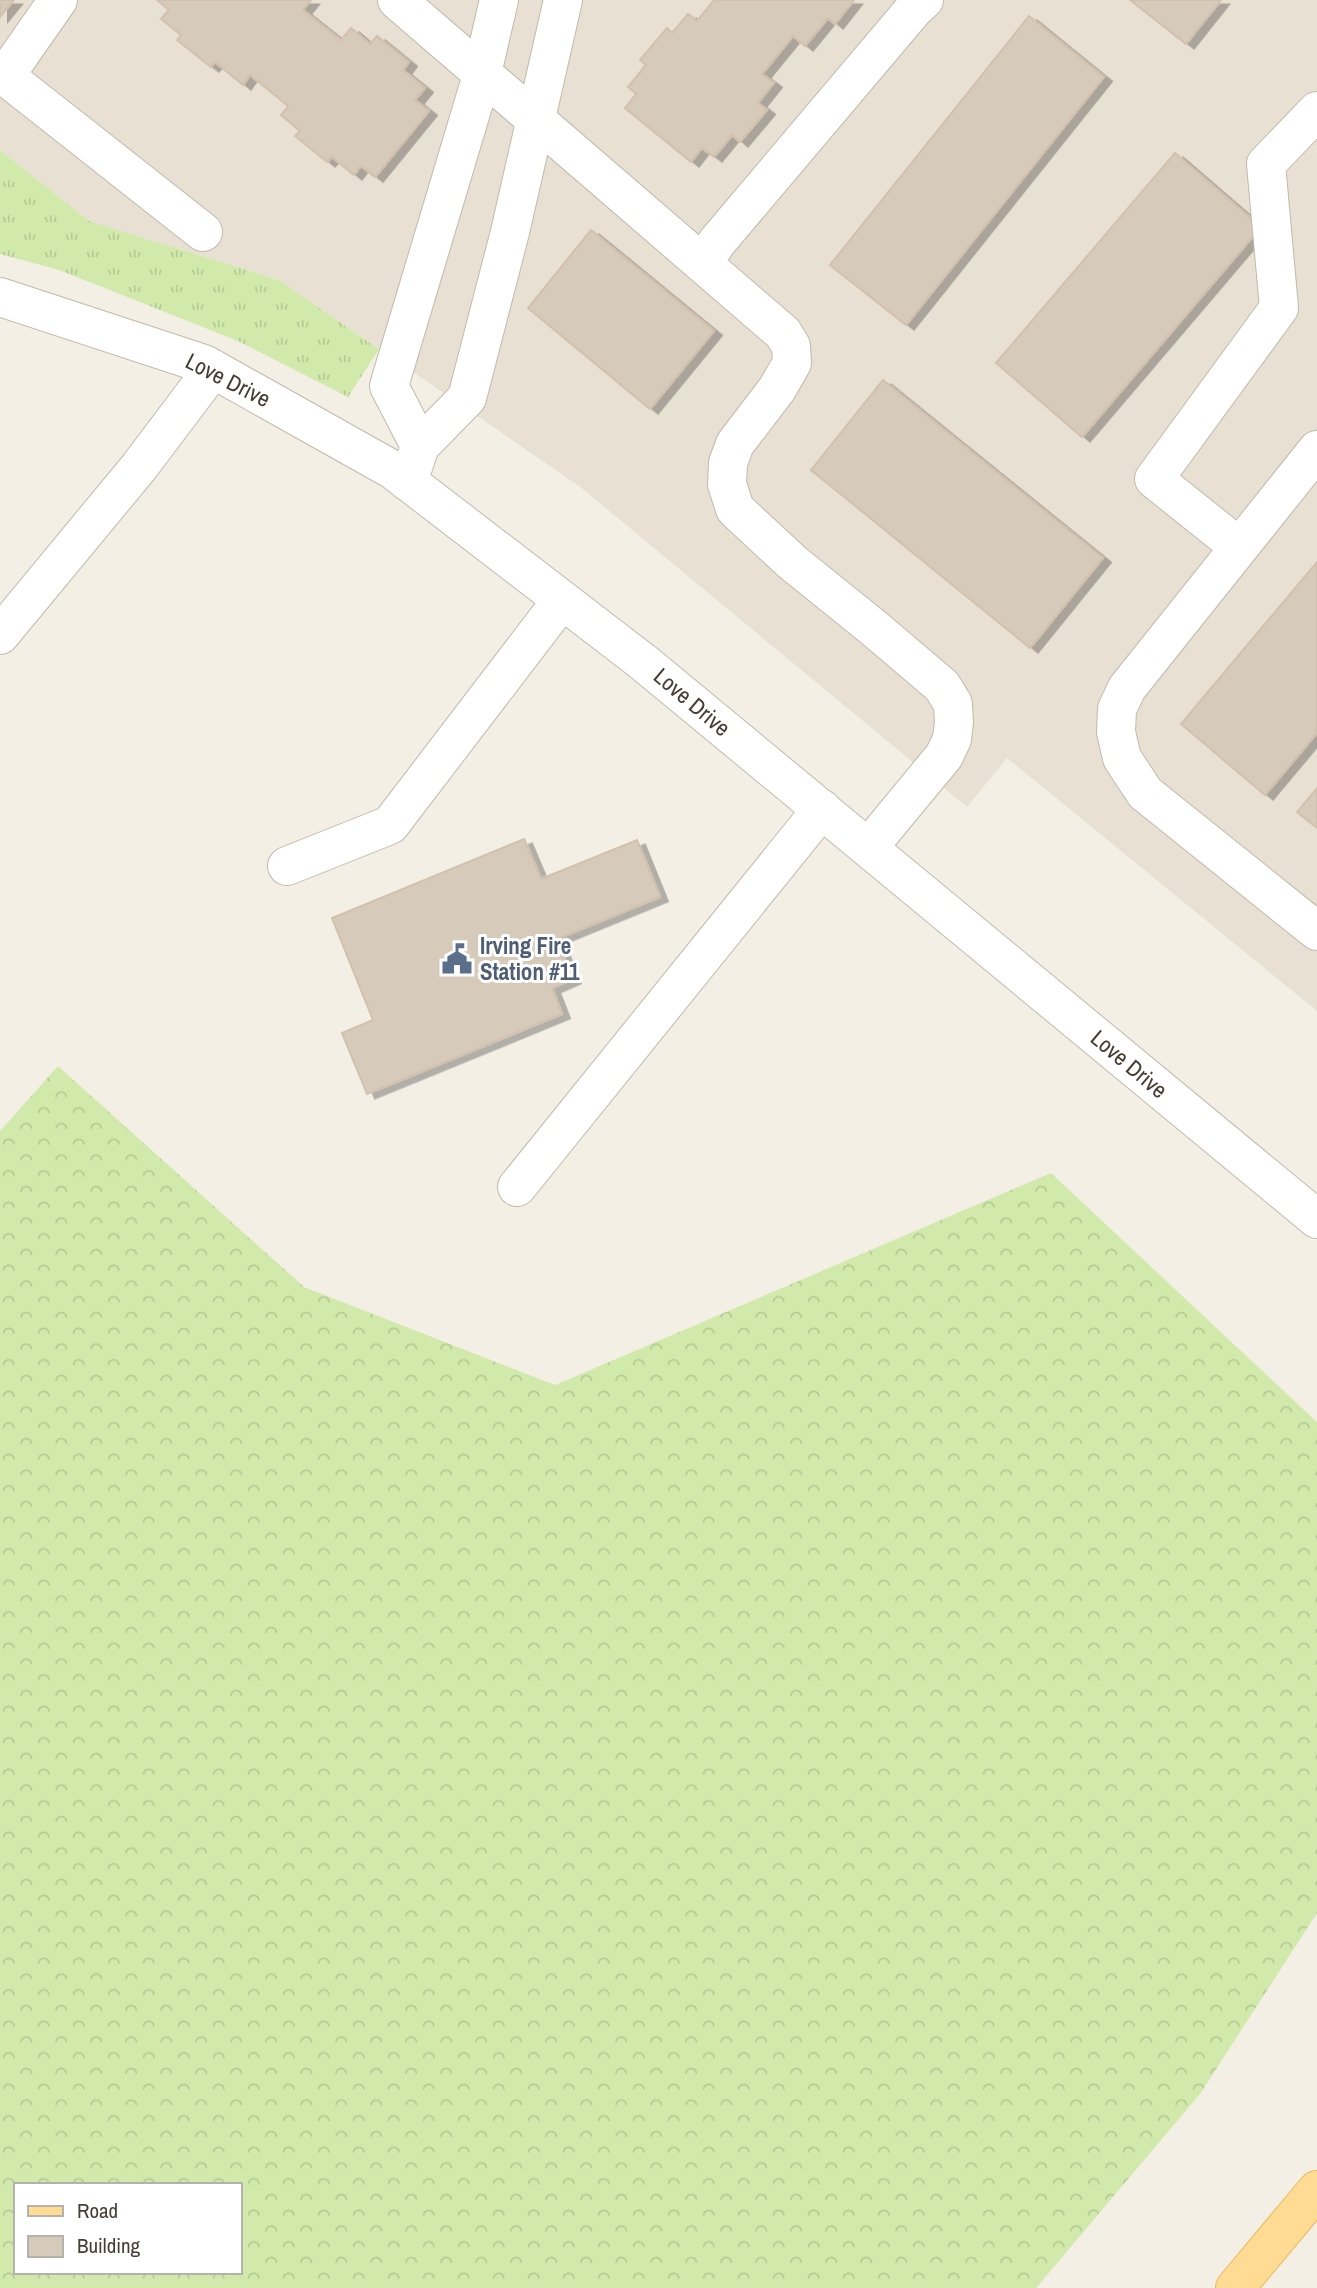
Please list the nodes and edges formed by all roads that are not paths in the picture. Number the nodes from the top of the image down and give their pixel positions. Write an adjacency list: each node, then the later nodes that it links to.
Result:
1 (58, 0): 9 (street)
2 (397, 0): 6 (street)
3 (499, 0): 6 (street)
4 (563, 0): 8 (street)
5 (924, 0): 10 (street)
6 (482, 74): 8 (street); 13 (street)
7 (1317, 111): 16 (street)
8 (535, 120): 10 (street); 13 (street)
9 (203, 232)
10 (703, 263): 20 (street)
11 (0, 297): 12 (street, Love Drive)
12 (213, 369): 15 (street, Love Drive); 18 (street)
13 (420, 446): 15 (street)
14 (1317, 450): 16 (street)
15 (408, 482): 17 (street, Love Drive)
16 (1239, 547): 22 (street)
17 (562, 600): 19 (street, Love Drive); 21 (street)
18 (0, 635)
19 (822, 809): 20 (street, Love Drive); 23 (street)
20 (868, 848): 24 (street, Love Drive)
21 (287, 866)
22 (1317, 931)
23 (517, 1186)
24 (1317, 1219)
25 (1317, 2190): 26 (main road)
26 (1235, 2288)

